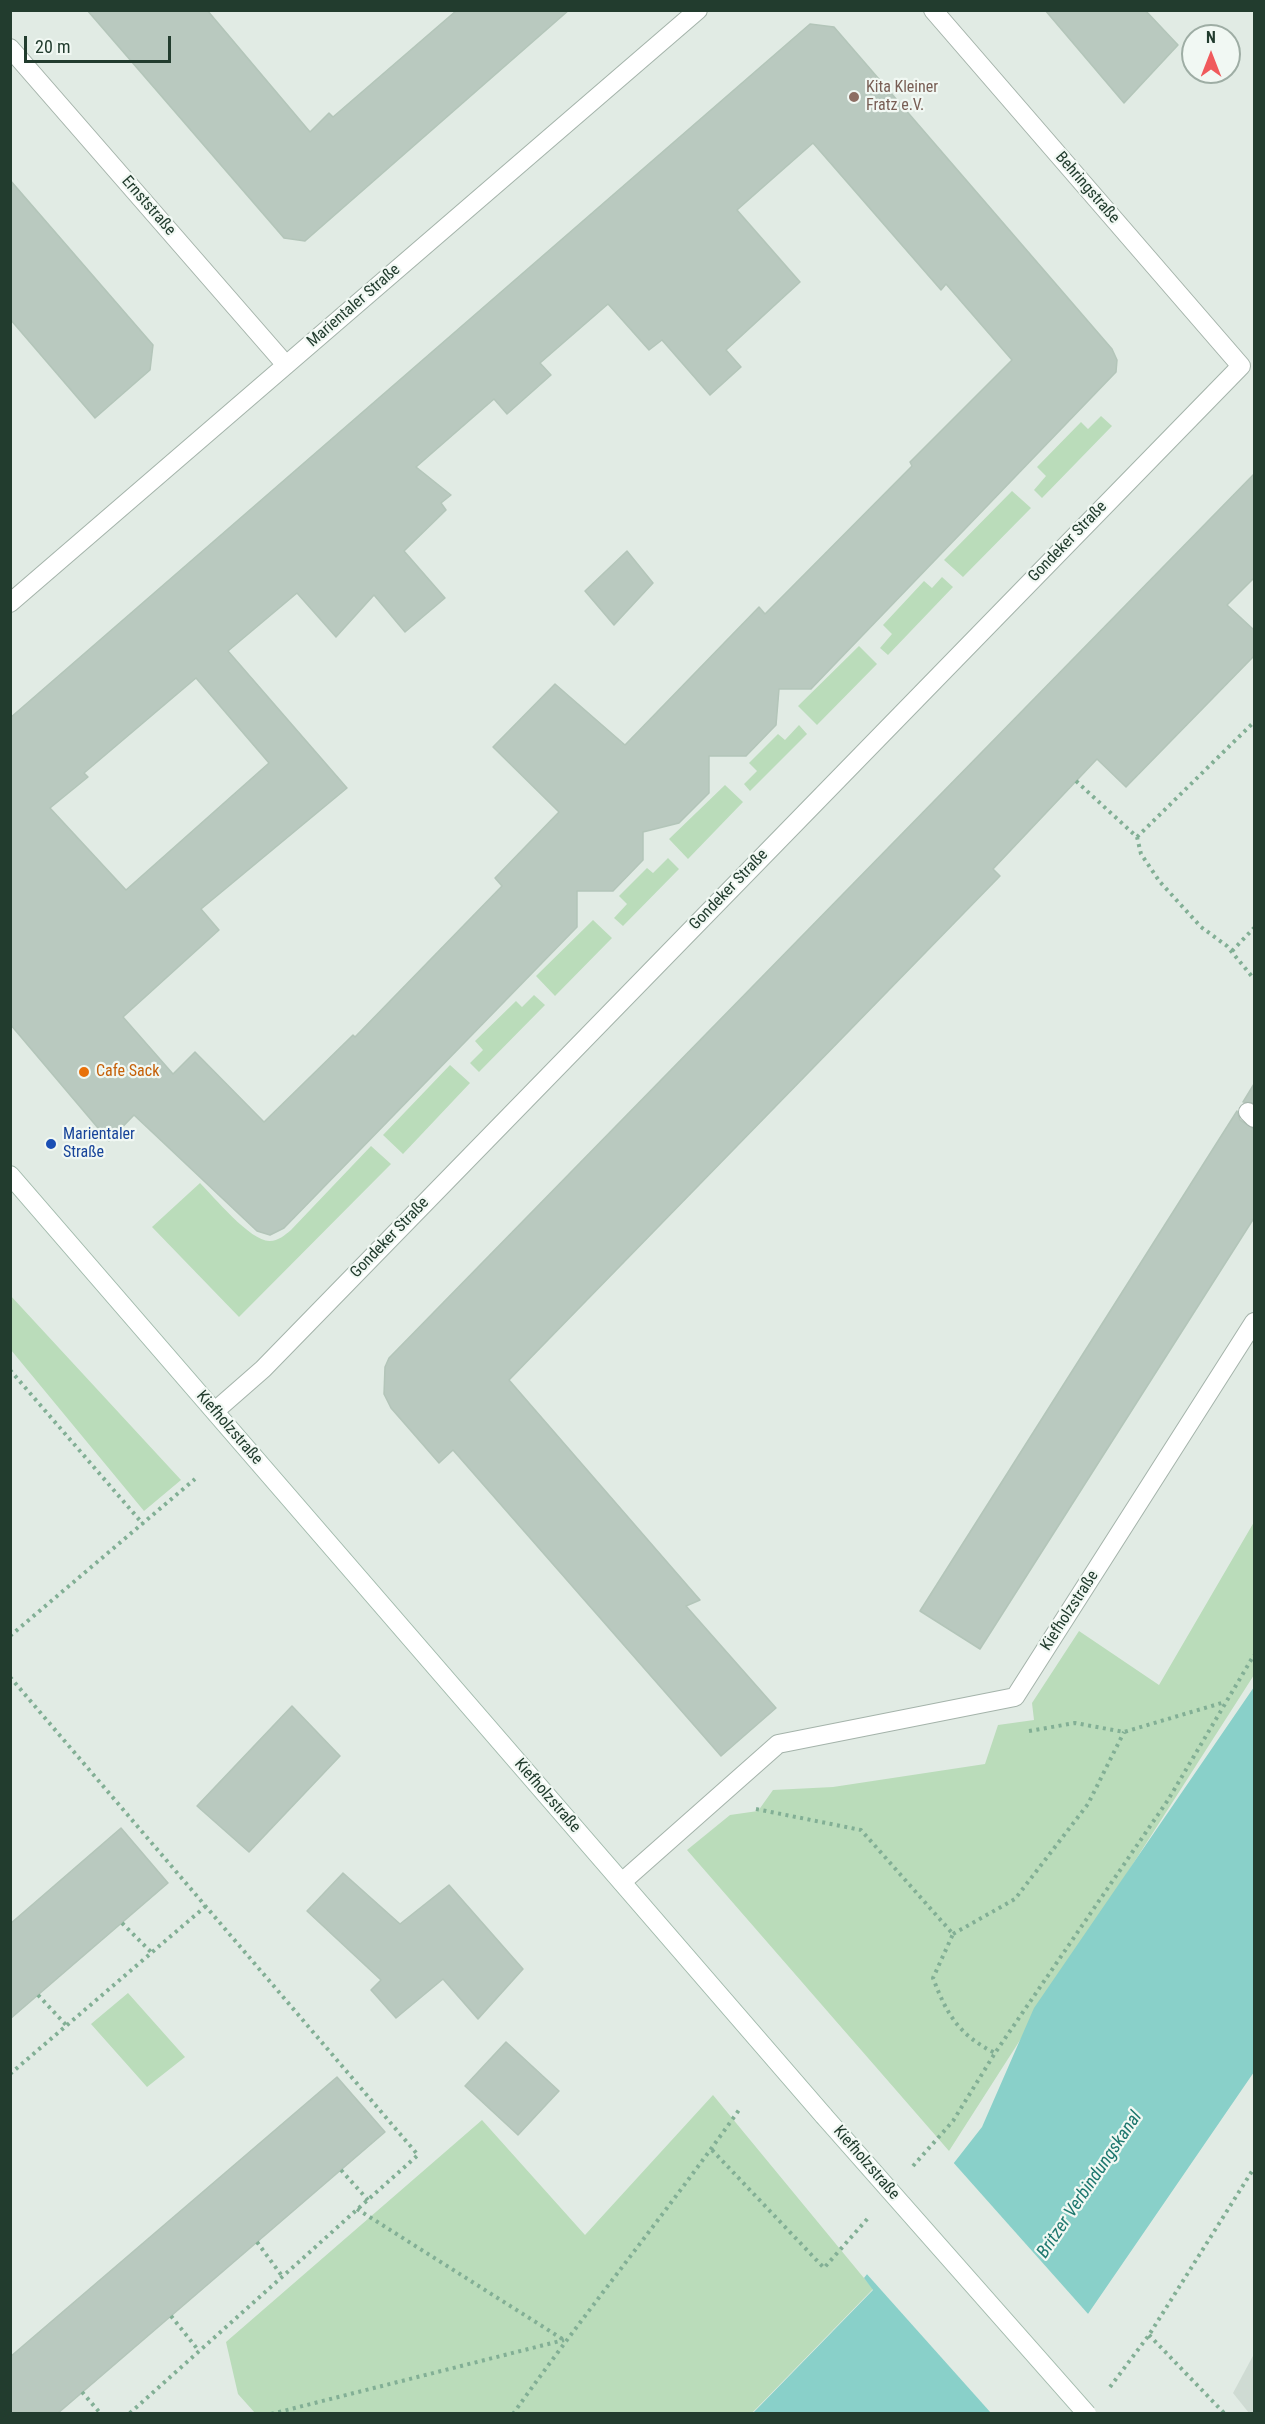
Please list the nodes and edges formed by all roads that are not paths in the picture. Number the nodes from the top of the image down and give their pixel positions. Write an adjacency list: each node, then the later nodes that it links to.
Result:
1 (698, 10): 4 (street, Marientaler Straße)
2 (933, 10): 5 (street, Behringstraße)
3 (10, 48): 4 (street, Ernststraße)
4 (286, 365): 6 (street, Marientaler Straße)
5 (1241, 366): 9 (street, Gondeker Straße)
6 (10, 603)
7 (10, 1175): 9 (street, Kiefholzstraße)
8 (1254, 1322): 10 (street, Kiefholzstraße)
9 (215, 1411): 10 (street, Kiefholzstraße)
10 (622, 1882): 11 (street, Kiefholzstraße, bridge)
11 (1087, 2414)

